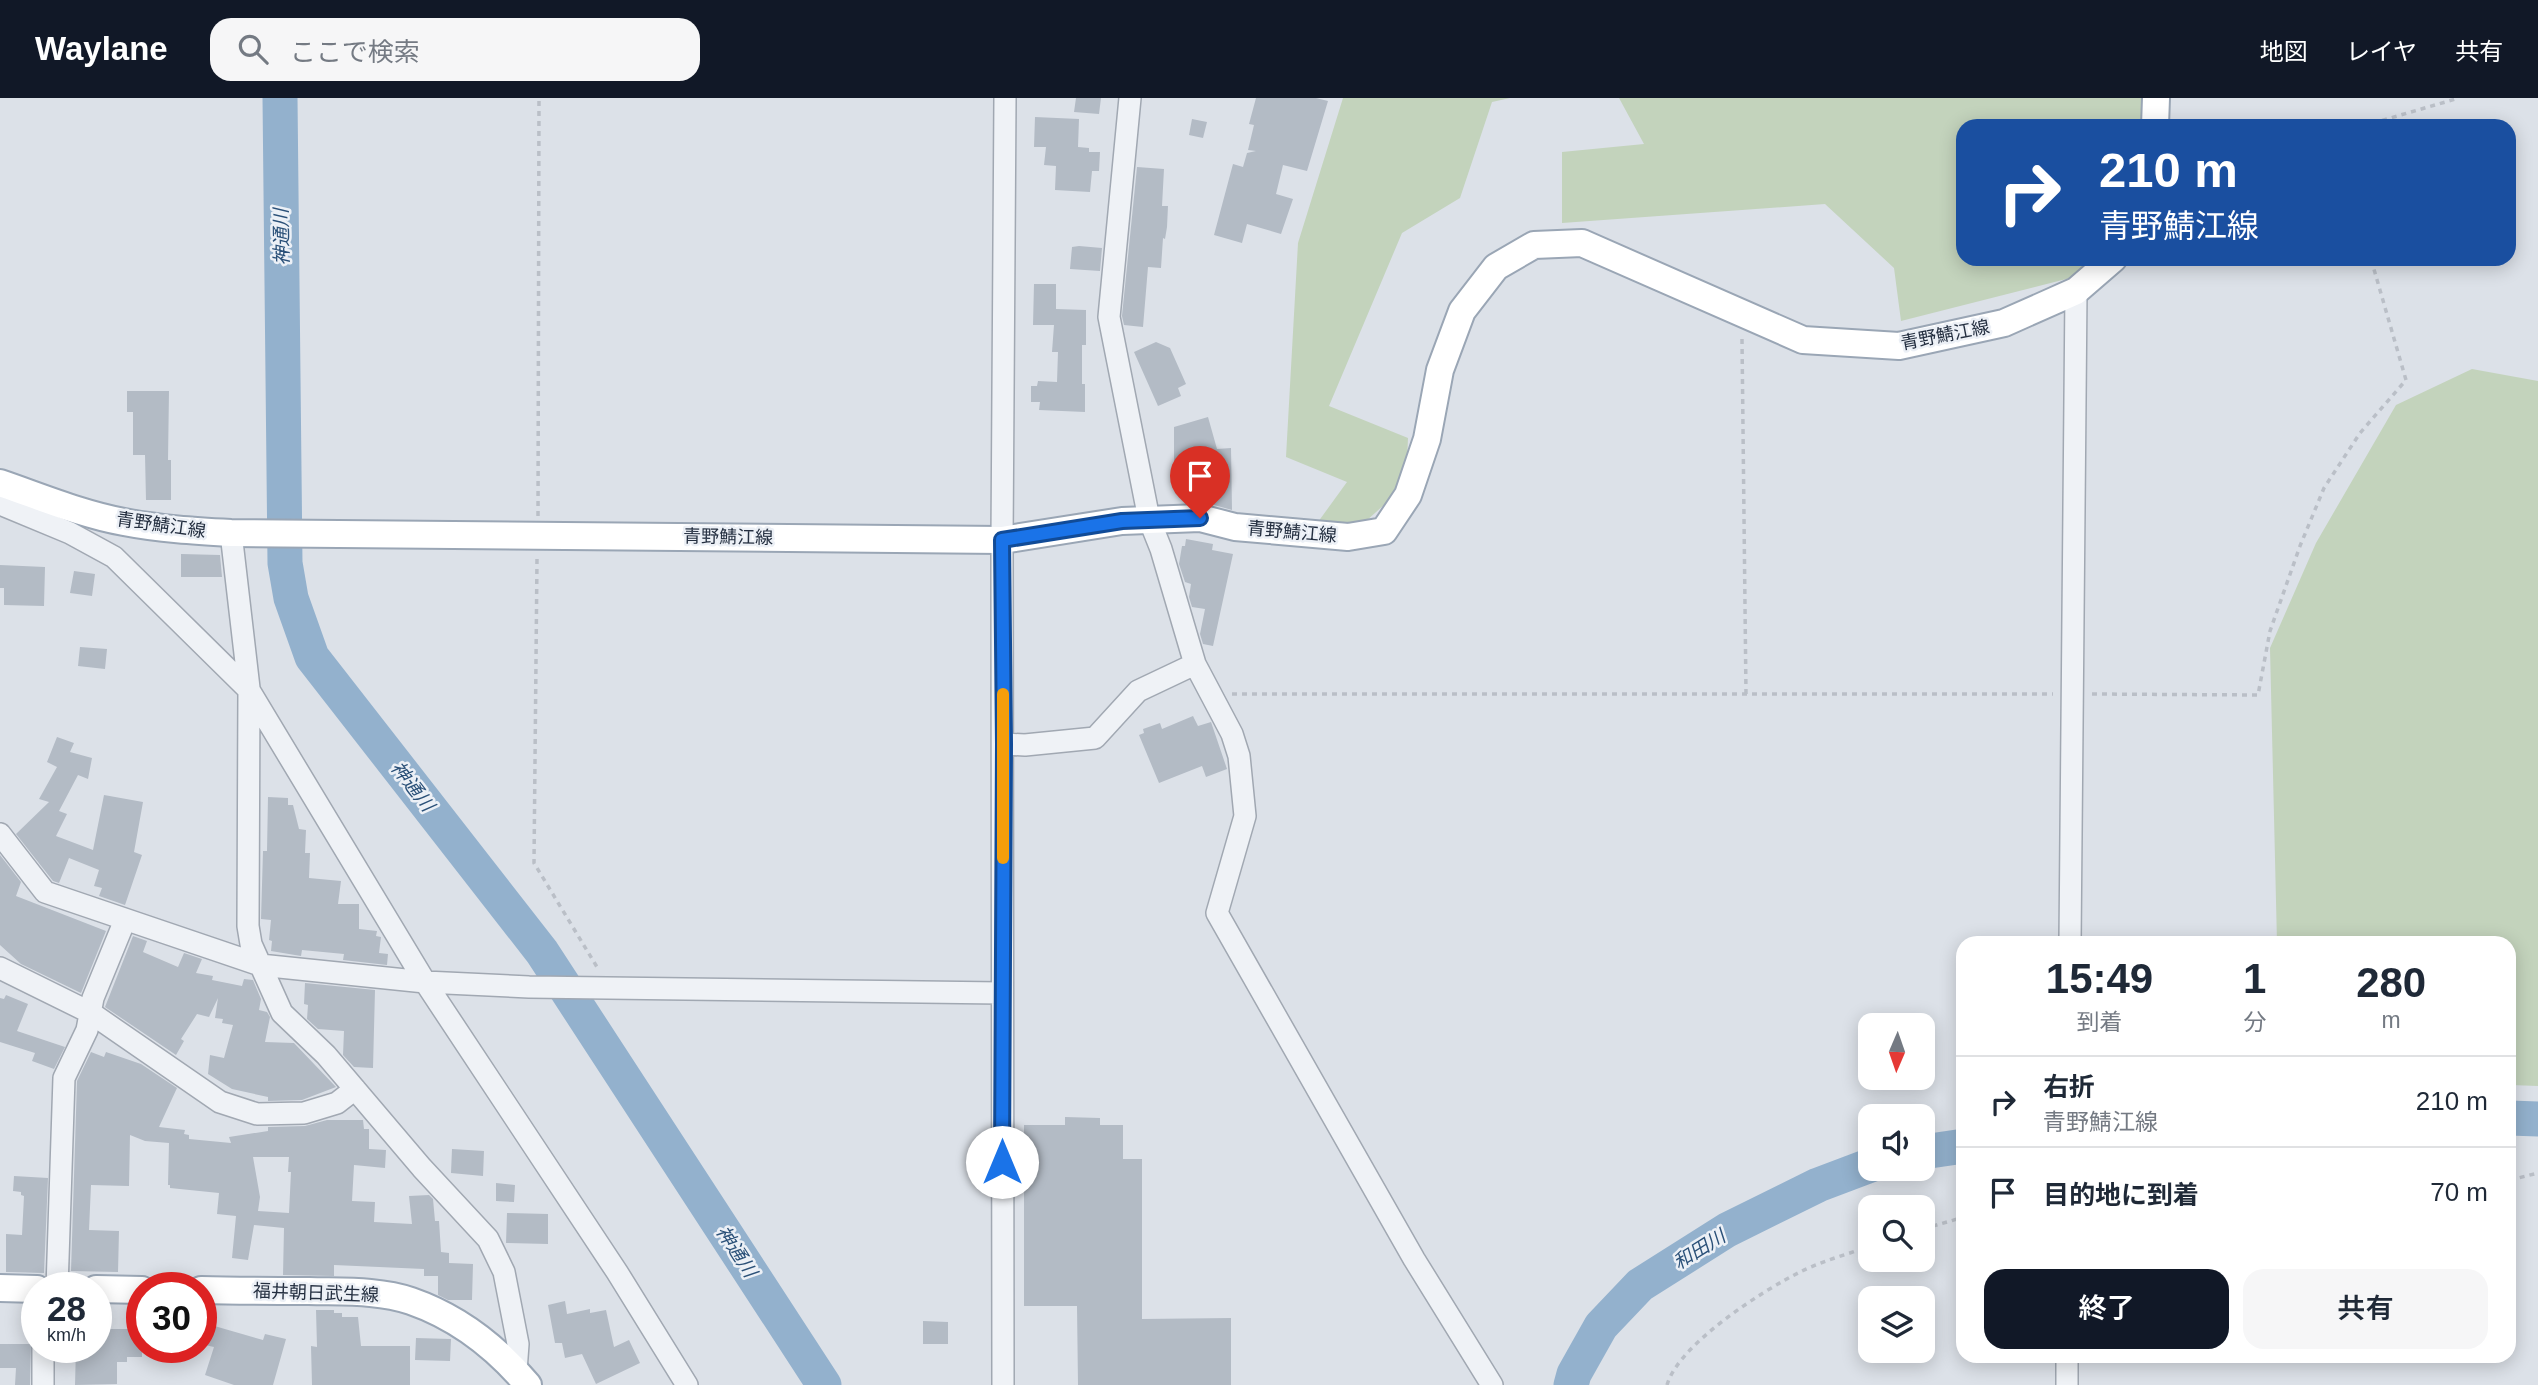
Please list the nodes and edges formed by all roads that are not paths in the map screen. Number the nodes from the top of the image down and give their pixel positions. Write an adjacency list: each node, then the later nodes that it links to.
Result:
1 (1005, 98): 11 (street)
2 (1130, 98): 9 (street)
3 (2156, 98): 4 (main road)
4 (2155, 119)
5 (2105, 266): 6 (main road, 青野鯖江線)
6 (2076, 291): 9 (main road, 青野鯖江線); 17 (street)
7 (0, 483): 10 (main road, 青野鯖江線)
8 (0, 504): 13 (street)
9 (1149, 519): 11 (main road, 青野鯖江線); 12 (street)
10 (238, 533): 11 (main road, 青野鯖江線); 13 (street)
11 (1002, 540): 14 (street)
12 (1195, 664): 14 (street); 34 (street)
13 (249, 690): 18 (street); 20 (street)
14 (1004, 744): 21 (street)
15 (0, 834): 16 (street)
16 (125, 920): 18 (street); 22 (street)
17 (2070, 936)
18 (260, 965): 20 (street); 23 (street)
19 (0, 968): 22 (street)
20 (425, 982): 21 (street); 32 (street)
21 (1001, 993): 33 (street)
22 (91, 1013): 23 (street); 24 (street)
23 (355, 1089): 30 (street)
24 (58, 1272)
25 (0, 1289): 26 (main road)
26 (21, 1289)
27 (217, 1290): 30 (main road, 福井朝日武生線)
28 (43, 1363): 31 (street)
29 (2067, 1363): 35 (street)
30 (522, 1378)
31 (43, 1385)
32 (687, 1385)
33 (1003, 1385)
34 (1492, 1385)
35 (2067, 1385)

